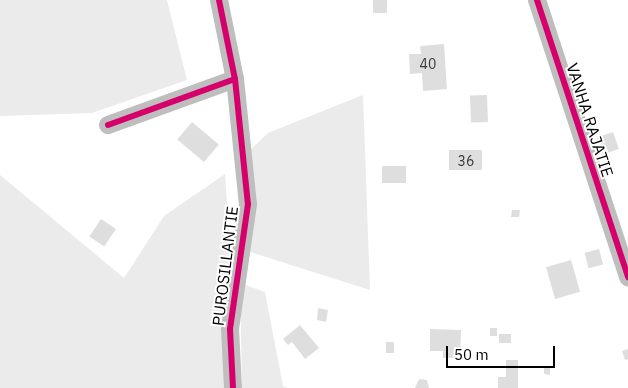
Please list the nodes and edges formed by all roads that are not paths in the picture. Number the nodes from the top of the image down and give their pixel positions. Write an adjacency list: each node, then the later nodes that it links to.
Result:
1 (219, 0): 3 (street, PUROSILLANTIE)
2 (537, 0): 5 (street, VANHA RAJATIE)
3 (235, 79): 4 (street); 6 (street, PUROSILLANTIE)
4 (108, 125)
5 (628, 277)
6 (233, 388)

